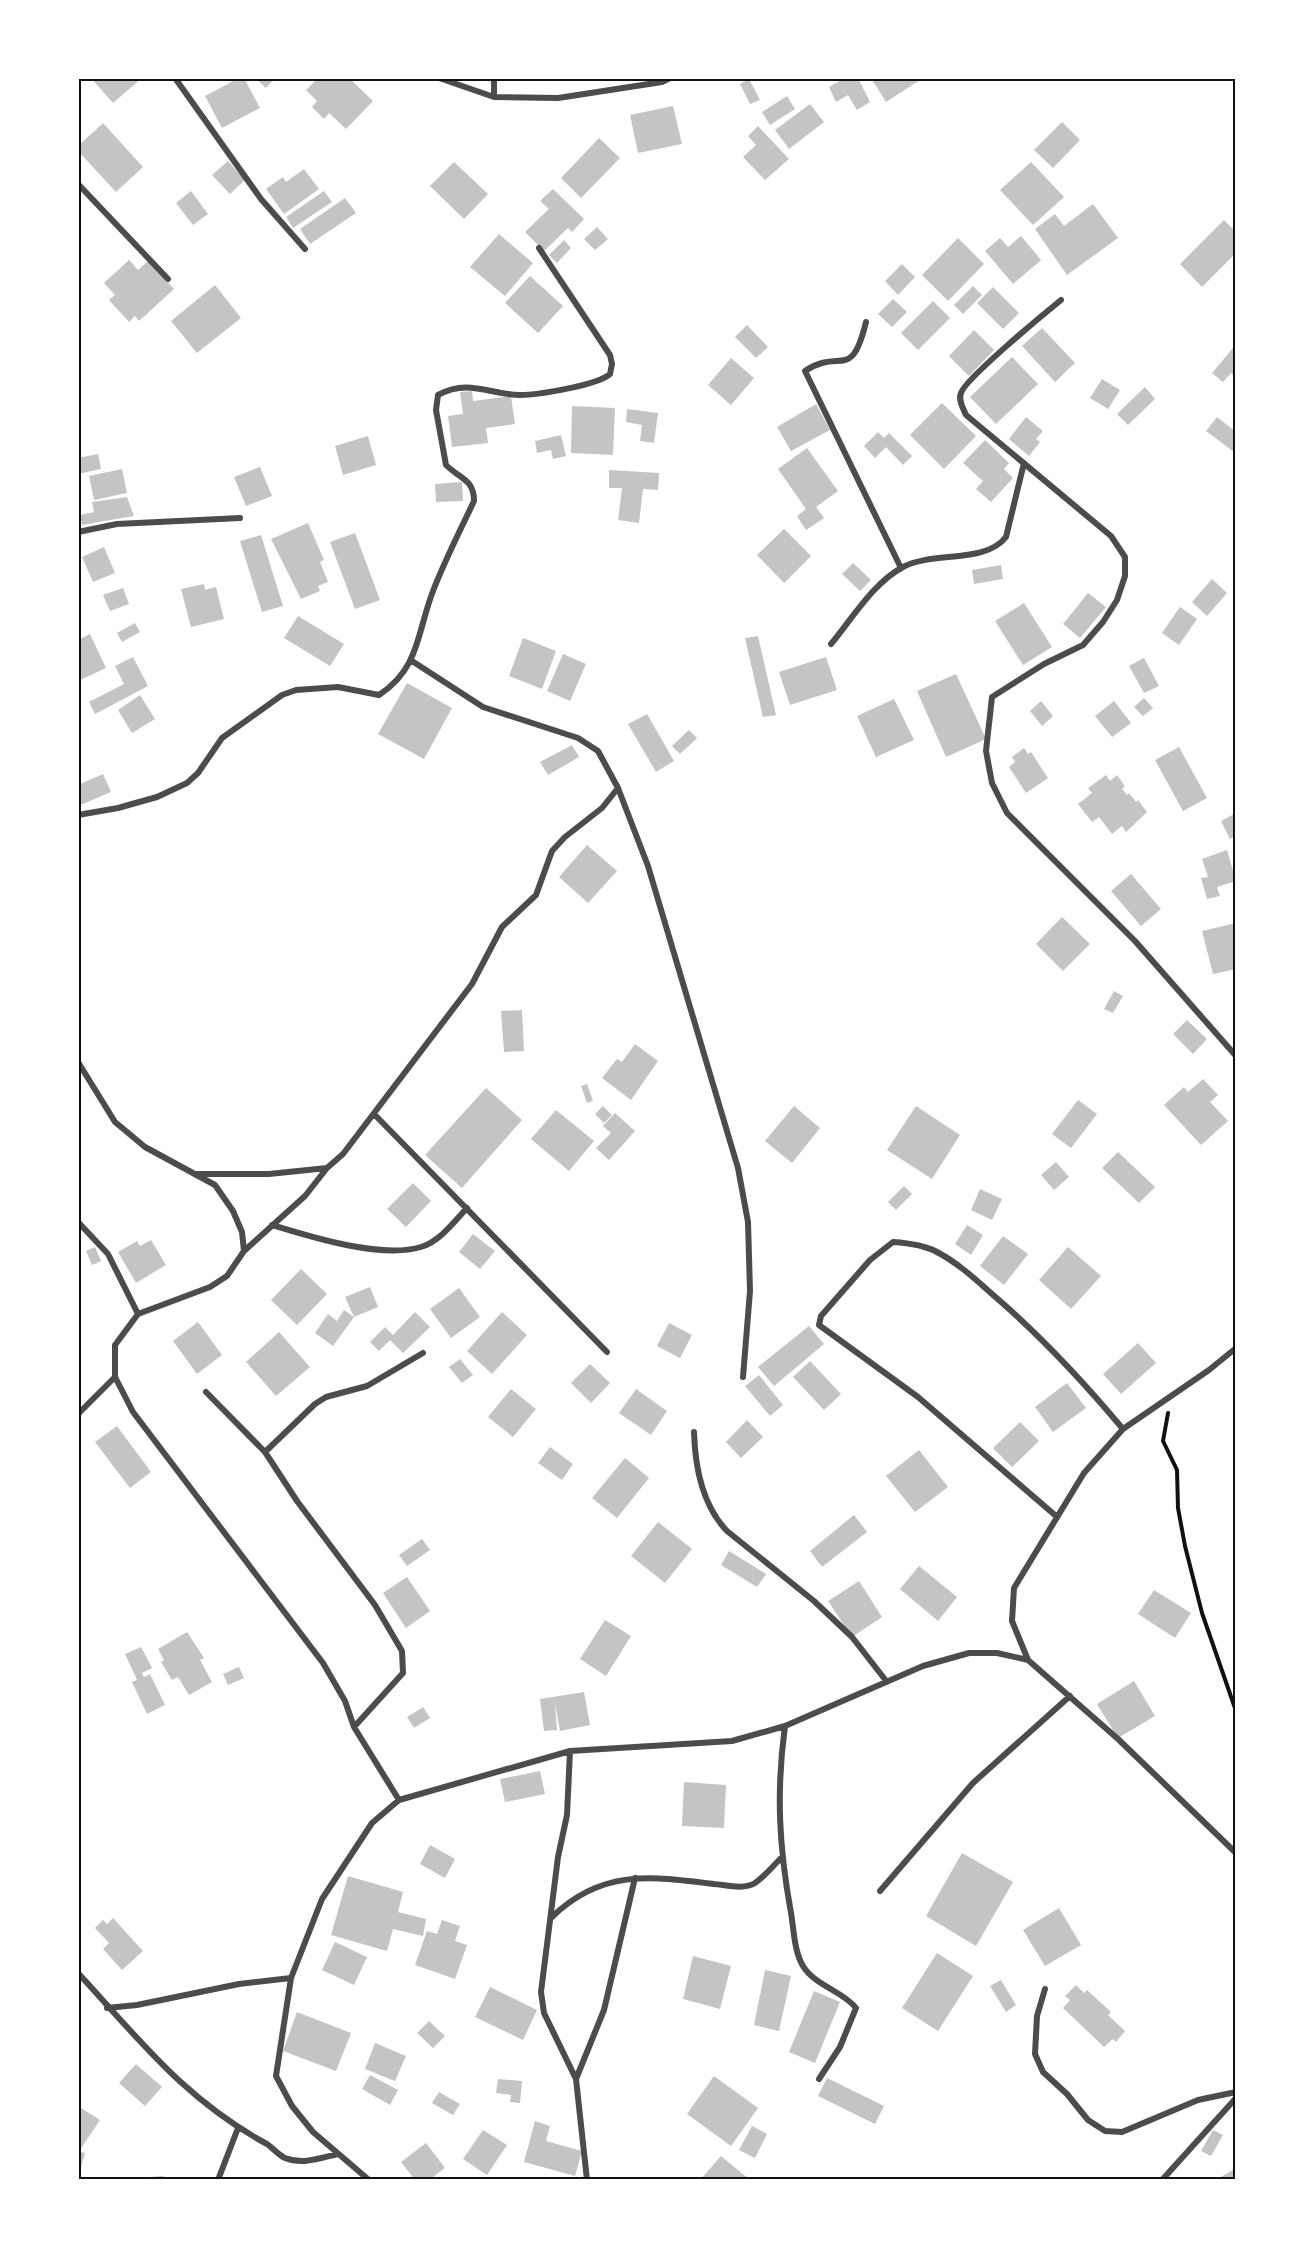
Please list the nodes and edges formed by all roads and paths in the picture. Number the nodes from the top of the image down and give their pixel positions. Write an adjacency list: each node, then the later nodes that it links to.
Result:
1 (175, 78): 8 (street)
2 (439, 78): 5 (street)
3 (494, 78): 5 (street)
4 (670, 78): 5 (street)
5 (494, 97)
6 (78, 184): 9 (street)
7 (539, 248): 17 (street)
8 (305, 249)
9 (168, 279)
10 (1061, 300): 12 (street)
11 (866, 322): 15 (street)
12 (1024, 463): 15 (street); 20 (street)
13 (240, 518): 14 (street)
14 (78, 532)
15 (902, 568): 16 (street)
16 (831, 644)
17 (412, 661): 18 (street); 19 (street)
18 (618, 788): 22 (street); 34 (street)
19 (78, 815)
20 (1236, 1056)
21 (78, 1062): 24 (street)
22 (374, 1114): 23 (street); 25 (street)
23 (327, 1168): 24 (street); 27 (street)
24 (198, 1174): 28 (street)
25 (467, 1208): 27 (street); 31 (street)
26 (78, 1222): 29 (street)
27 (272, 1225): 28 (street)
28 (244, 1251): 29 (street)
29 (138, 1314): 33 (street)
30 (1236, 1348): 36 (street)
31 (607, 1352)
32 (423, 1353): 40 (street)
33 (115, 1377): 37 (street); 47 (street)
34 (743, 1377)
35 (207, 1392): 40 (street)
36 (1166, 1401): 38 (street); 45 (path)
37 (78, 1414)
38 (1123, 1429): 41 (street); 41 (street)
39 (694, 1432): 43 (street)
40 (265, 1452): 47 (street)
41 (1056, 1516): 42 (street)
42 (1028, 1660): 43 (street); 44 (street)
43 (887, 1682): 46 (street)
44 (1070, 1696): 50 (street); 53 (street)
45 (1236, 1711)
46 (785, 1726): 48 (street); 51 (street)
47 (354, 1727): 49 (street)
48 (570, 1751): 49 (street); 54 (street)
49 (399, 1800): 56 (street)
50 (1236, 1853)
51 (782, 1858): 52 (street); 60 (street)
52 (635, 1878): 54 (street); 59 (street)
53 (880, 1891)
54 (551, 1917): 59 (street)
55 (78, 1973): 58 (street)
56 (291, 1978): 58 (street); 64 (street)
57 (1045, 1989): 61 (street)
58 (107, 2008): 63 (street)
59 (576, 2079): 67 (street)
60 (819, 2079)
61 (1236, 2092)
62 (1236, 2098): 68 (street)
63 (238, 2128): 64 (street); 65 (street)
64 (338, 2154): 66 (street)
65 (218, 2180)
66 (369, 2180)
67 (587, 2180)
68 (1162, 2180)

